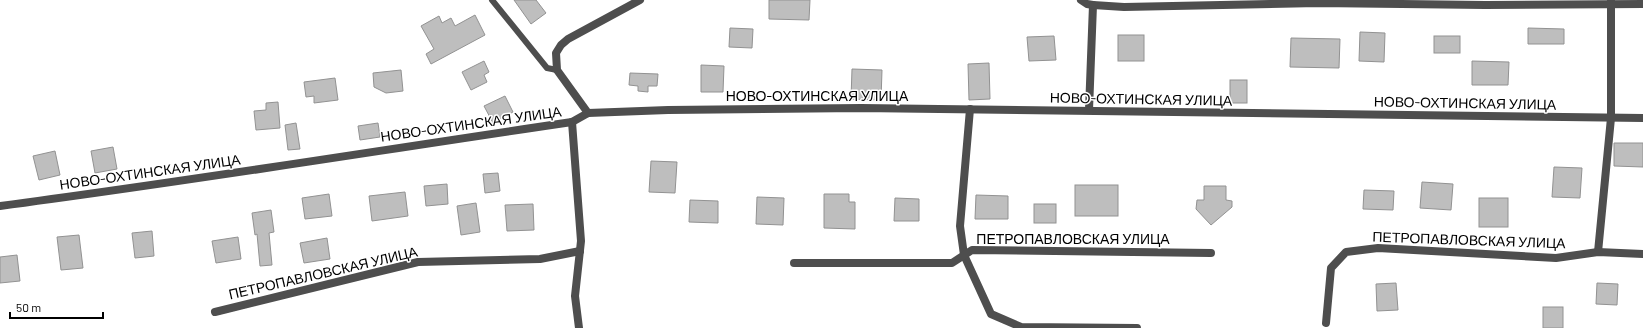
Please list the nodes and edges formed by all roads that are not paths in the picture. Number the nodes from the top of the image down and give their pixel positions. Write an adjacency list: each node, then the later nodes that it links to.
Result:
1 (492, 0): 7 (lane)
2 (640, 0): 7 (street)
3 (1081, 0): 5 (street)
4 (1611, 3): 5 (street); 6 (street); 11 (street)
5 (1093, 4): 9 (street)
6 (1643, 4)
7 (557, 70): 10 (street)
8 (970, 109): 9 (street, НОВО-ОХТИНСКАЯ УЛИЦА); 10 (street, НОВО-ОХТИНСКАЯ УЛИЦА); 19 (street)
9 (1090, 110): 11 (street, НОВО-ОХТИНСКАЯ УЛИЦА)
10 (588, 113): 13 (street, НОВО-ОХТИНСКАЯ УЛИЦА)
11 (1611, 118): 12 (street, НОВО-ОХТИНСКАЯ УЛИЦА); 16 (street)
12 (1643, 118)
13 (572, 122): 14 (street, НОВО-ОХТИНСКАЯ УЛИЦА); 15 (street)
14 (0, 206)
15 (580, 251): 21 (street, ПЕТРОПАВЛОВСКАЯ УЛИЦА); 23 (street)
16 (1598, 252): 18 (street, ПЕТРОПАВЛОВСКАЯ УЛИЦА); 22 (street, ПЕТРОПАВЛОВСКАЯ УЛИЦА)
17 (1211, 253): 19 (street, ПЕТРОПАВЛОВСКАЯ УЛИЦА)
18 (1643, 254)
19 (964, 255): 20 (street, ПЕТРОПАВЛОВСКАЯ УЛИЦА); 24 (street)
20 (794, 263)
21 (215, 312)
22 (1326, 323)
23 (579, 328)
24 (1137, 328)

